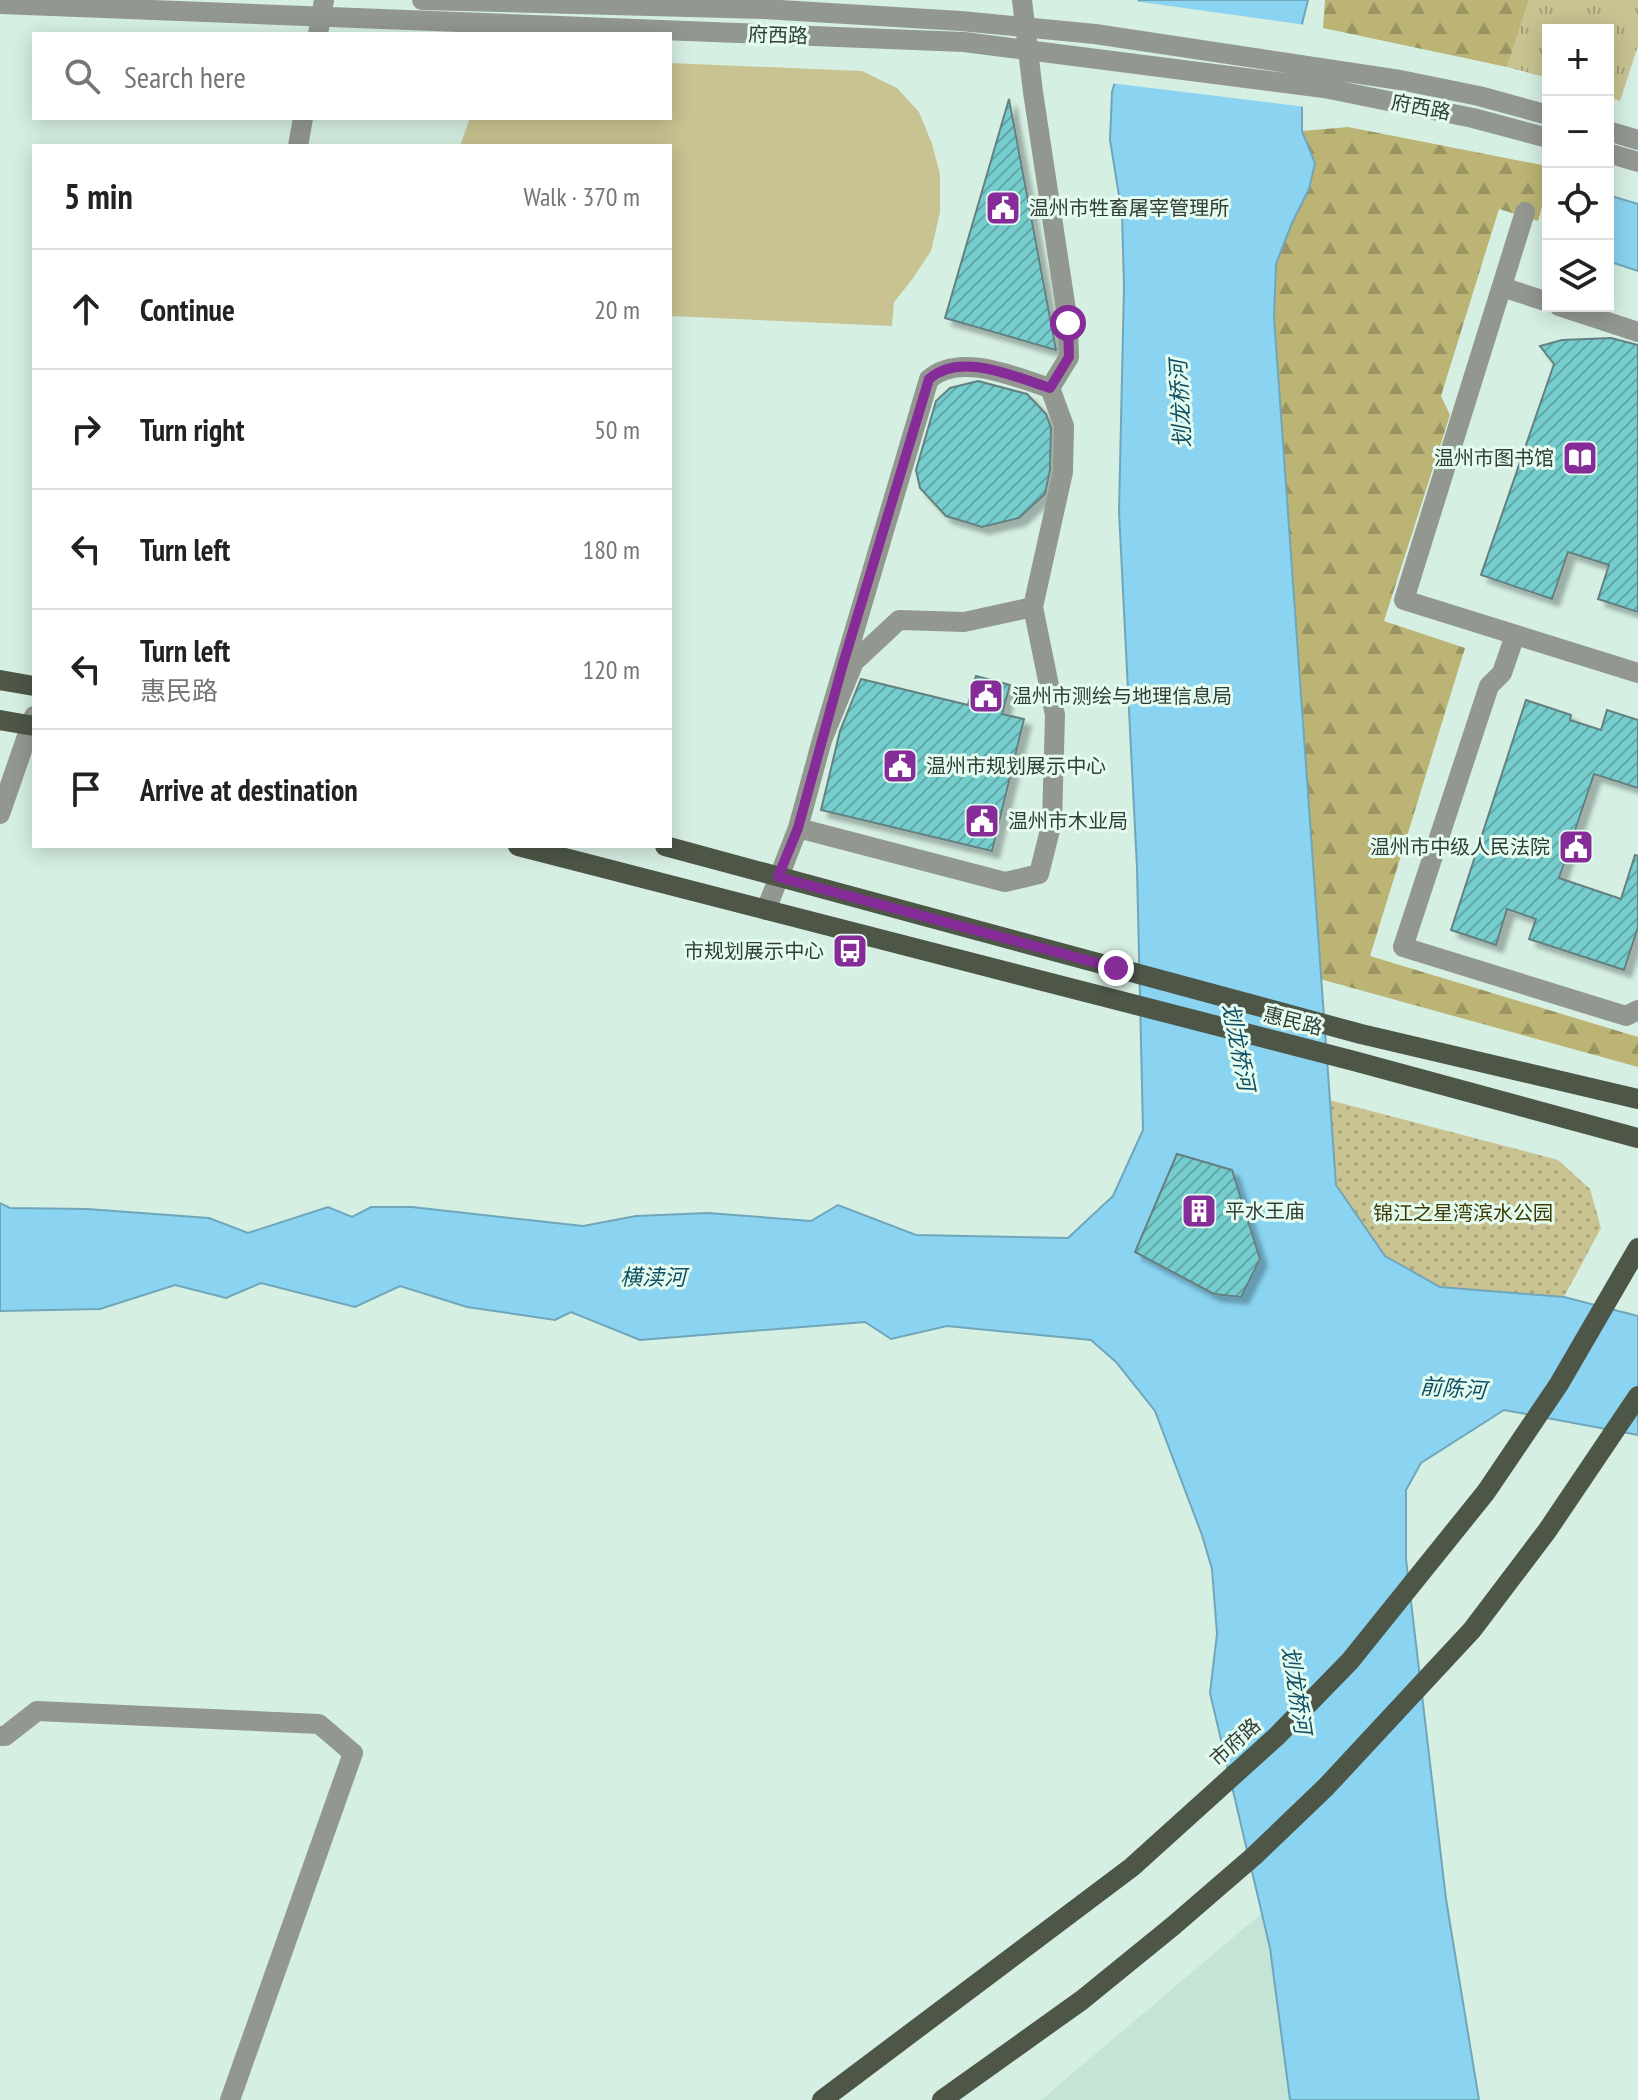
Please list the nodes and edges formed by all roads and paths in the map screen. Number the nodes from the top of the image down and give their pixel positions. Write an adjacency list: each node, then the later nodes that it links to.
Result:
1 (422, 0): 4 (street, 府西路)
2 (1022, 0): 19 (street)
3 (0, 4): 5 (street, 府西路)
4 (764, 5): 6 (street, 府西路)
5 (321, 17): 9 (street, 府西路)
6 (1542, 113)
7 (303, 120): 11 (street)
8 (1614, 133): 10 (street)
9 (1542, 136)
10 (1638, 140)
11 (298, 144)
12 (1614, 155): 13 (street)
13 (1638, 162)
14 (1525, 212): 15 (street)
15 (1502, 287): 16 (street); 21 (street)
16 (1542, 300)
17 (1577, 312): 18 (street)
18 (1638, 332)
19 (1050, 388): 20 (street); 28 (street)
20 (1033, 607): 28 (street); 30 (street)
21 (1515, 635): 22 (street); 35 (street)
22 (1638, 673)
23 (0, 680): 24 (main road)
24 (32, 686)
25 (0, 720): 26 (main road)
26 (32, 722)
27 (32, 725): 29 (street)
28 (822, 740): 30 (street)
29 (0, 814)
30 (798, 828): 33 (street)
31 (526, 848): 34 (main road, 惠民路)
32 (672, 848): 33 (main road, 惠民路)
33 (778, 877): 34 (street); 36 (main road, 惠民路)
34 (766, 910): 37 (main road, 惠民路)
35 (1638, 1010)
36 (1638, 1099)
37 (1638, 1138)
38 (1637, 1249): 42 (main road, 市府路)
39 (1638, 1396): 43 (main road)
40 (0, 1736): 41 (street)
41 (230, 2100)
42 (822, 2100)
43 (942, 2100)

